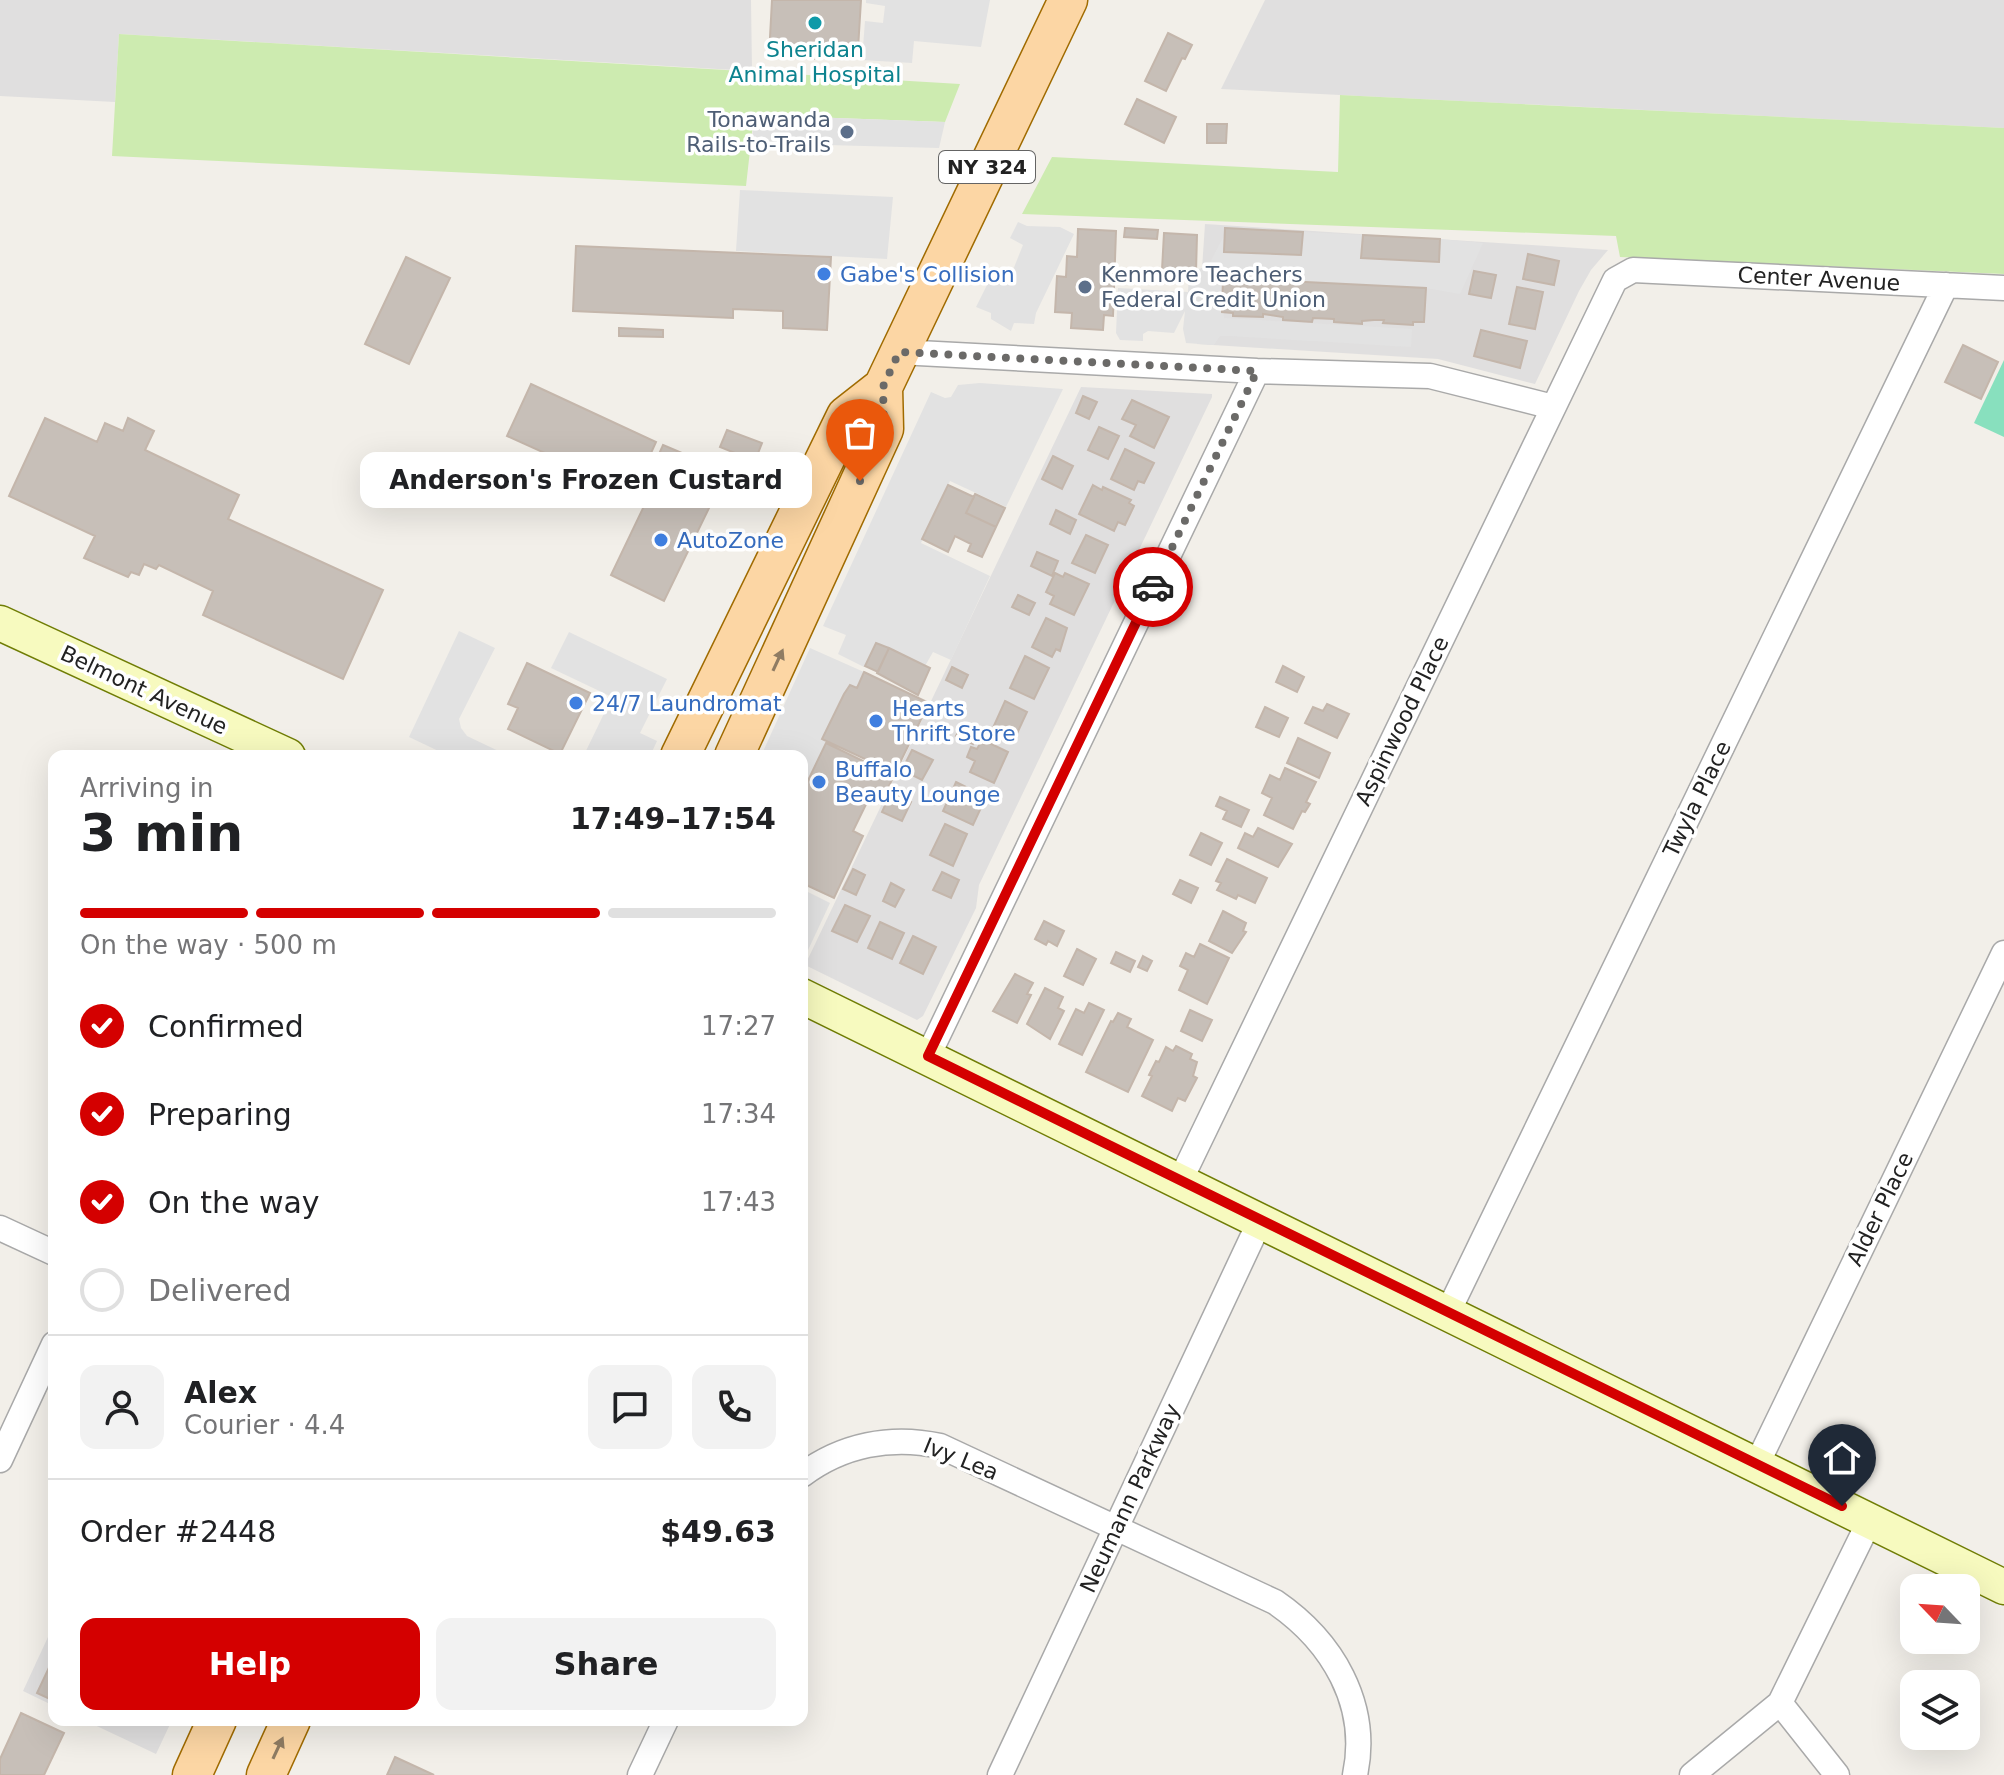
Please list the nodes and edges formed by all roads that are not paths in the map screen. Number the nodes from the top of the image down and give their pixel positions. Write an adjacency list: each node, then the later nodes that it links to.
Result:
1 (1068, 0): 5 (main road, NY 324)
2 (1633, 270): 3 (street, Center Avenue); 8 (street, Aspinwood Place)
3 (1946, 285): 4 (street, Center Avenue); 20 (street, Twyla Place)
4 (2004, 288)
5 (899, 352): 6 (street); 7 (main road, NY 324)
6 (1257, 371): 8 (street); 15 (street)
7 (883, 387): 11 (main road, NY 324); 12 (main road, NY 324, one-way to 7)
8 (1553, 407): 16 (street, Aspinwood Place)
9 (0, 623): 10 (street, Belmont Avenue)
10 (275, 750)
11 (683, 750)
12 (737, 750)
13 (2004, 953): 23 (street, Alder Place)
14 (808, 999): 15 (street)
15 (928, 1056): 16 (street)
16 (1180, 1181): 17 (street)
17 (1260, 1221): 20 (street); 26 (street, Neumann Parkway)
18 (0, 1228): 19 (street)
19 (48, 1250)
20 (1448, 1312): 23 (street)
21 (48, 1357): 22 (street)
22 (0, 1460)
23 (1757, 1464): 25 (street)
24 (808, 1472): 26 (street, Ivy Lea)
25 (1870, 1520): 27 (street); 28 (street)
26 (1116, 1527): 35 (street, Neumann Parkway); 36 (street, Ivy Lea)
27 (2004, 1587)
28 (1780, 1703): 37 (street); 38 (street)
29 (214, 1726): 32 (main road)
30 (288, 1726): 33 (main road, one-way to 30)
31 (663, 1726): 34 (street)
32 (192, 1775)
33 (266, 1775)
34 (640, 1775)
35 (1000, 1775)
36 (1355, 1775)
37 (1692, 1775)
38 (1837, 1775)

